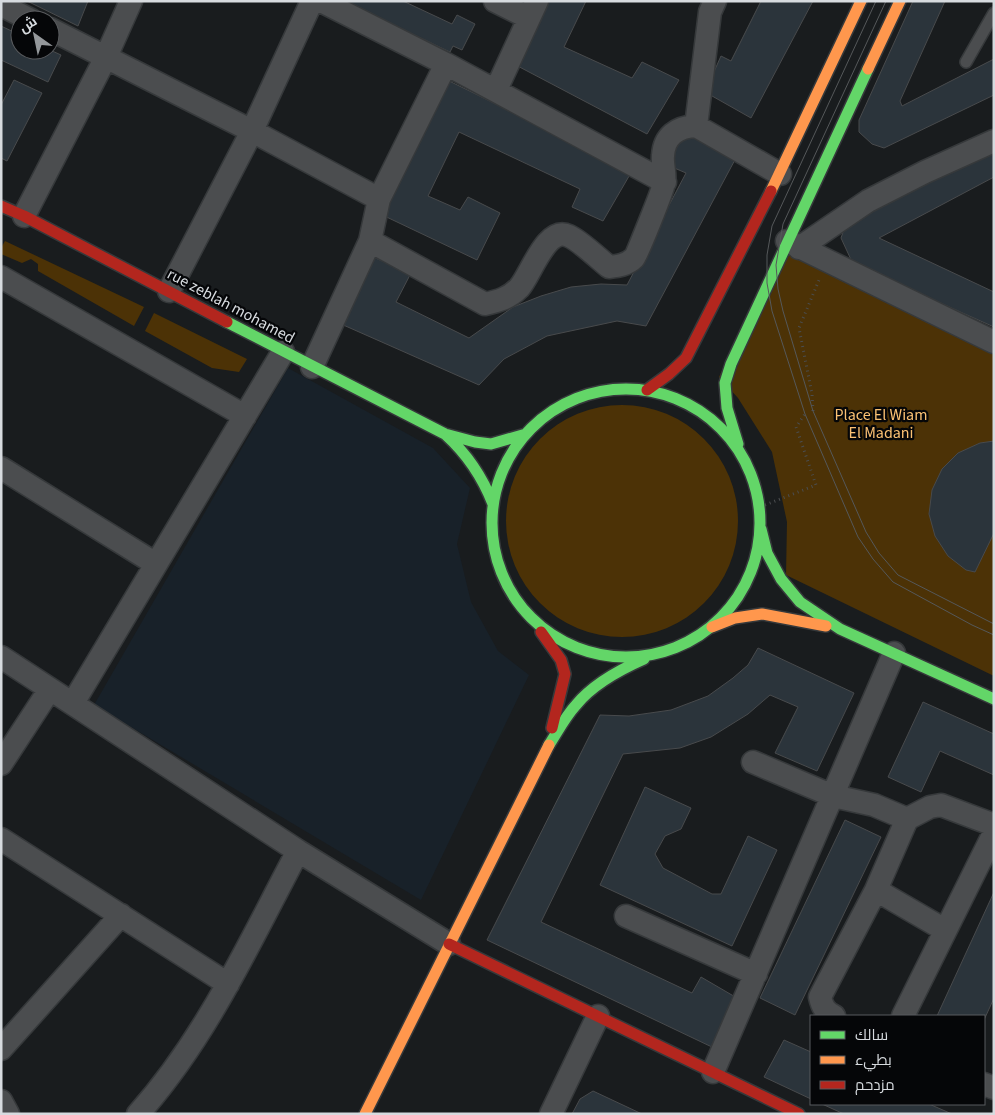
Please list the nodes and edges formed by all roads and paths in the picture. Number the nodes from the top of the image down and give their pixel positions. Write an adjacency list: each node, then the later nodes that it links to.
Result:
1 (131, 1): 11 (street)
2 (312, 1): 16 (street)
3 (321, 1): 13 (street)
4 (494, 1): 8 (street)
5 (715, 1): 15 (street)
6 (861, 1): 18 (main road)
7 (900, 1): 24 (main road)
8 (533, 10): 14 (street)
9 (994, 13): 12 (lane)
10 (60, 34): 11 (street)
11 (106, 57): 16 (street); 22 (street)
12 (966, 62)
13 (446, 64): 14 (street); 20 (street)
14 (496, 90): 19 (street)
15 (696, 126): 18 (street); 19 (street)
16 (252, 131): 20 (street); 27 (street)
17 (994, 141): 24 (street)
18 (780, 174): 31 (main road)
19 (665, 182): 23 (street)
20 (379, 198): 23 (street)
21 (1, 206): 22 (main road, rue zeblah mohamed)
22 (24, 216): 27 (main road, rue zeblah mohamed)
23 (370, 241): 30 (street)
24 (793, 245): 25 (street); 37 (main road)
25 (826, 262): 28 (street); 32 (path)
26 (1, 277): 34 (street)
27 (169, 291): 29 (main road, rue zeblah mohamed)
28 (994, 342)
29 (283, 352): 30 (main road, rue zeblah mohamed); 34 (street)
30 (312, 367): 35 (main road, rue zeblah mohamed)
31 (647, 390): 36 (main road); 37 (main road)
32 (813, 411)
33 (805, 414): 40 (path)
34 (244, 416): 42 (street)
35 (445, 434): 36 (main road); 39 (main road)
36 (526, 434): 39 (main road)
37 (741, 452): 40 (main road)
38 (1, 468): 42 (street)
39 (493, 504): 43 (main road)
40 (760, 507): 41 (main road)
41 (760, 526): 44 (main road); 45 (main road)
42 (156, 564): 51 (street)
43 (528, 615): 46 (main road); 52 (main road)
44 (709, 628): 45 (main road); 46 (main road)
45 (840, 628): 47 (main road)
46 (667, 650): 52 (main road)
47 (894, 653): 50 (main road); 55 (street)
48 (1, 657): 49 (street)
49 (50, 689): 51 (street); 54 (street)
50 (994, 699)
51 (73, 703): 60 (street)
52 (546, 750): 65 (main road)
53 (753, 762): 55 (street)
54 (1, 764)
55 (833, 796): 56 (street); 66 (street)
56 (907, 819): 57 (street); 61 (street)
57 (994, 825)
58 (994, 833): 64 (street)
59 (1, 839): 62 (street)
60 (298, 851): 65 (street); 67 (street)
61 (876, 890): 64 (street); 68 (street)
62 (121, 915): 67 (street); 71 (street)
63 (626, 916): 66 (street)
64 (945, 930): 69 (street)
65 (450, 944): 70 (main road); 76 (main road)
66 (756, 974): 72 (street)
67 (228, 984): 75 (street)
68 (832, 1015)
69 (903, 1015)
70 (598, 1016): 72 (main road); 77 (street)
71 (1, 1049)
72 (713, 1072): 78 (main road)
73 (1, 1101): 74 (street)
74 (8, 1114)
75 (138, 1114)
76 (365, 1114)
77 (551, 1114)
78 (799, 1114)

